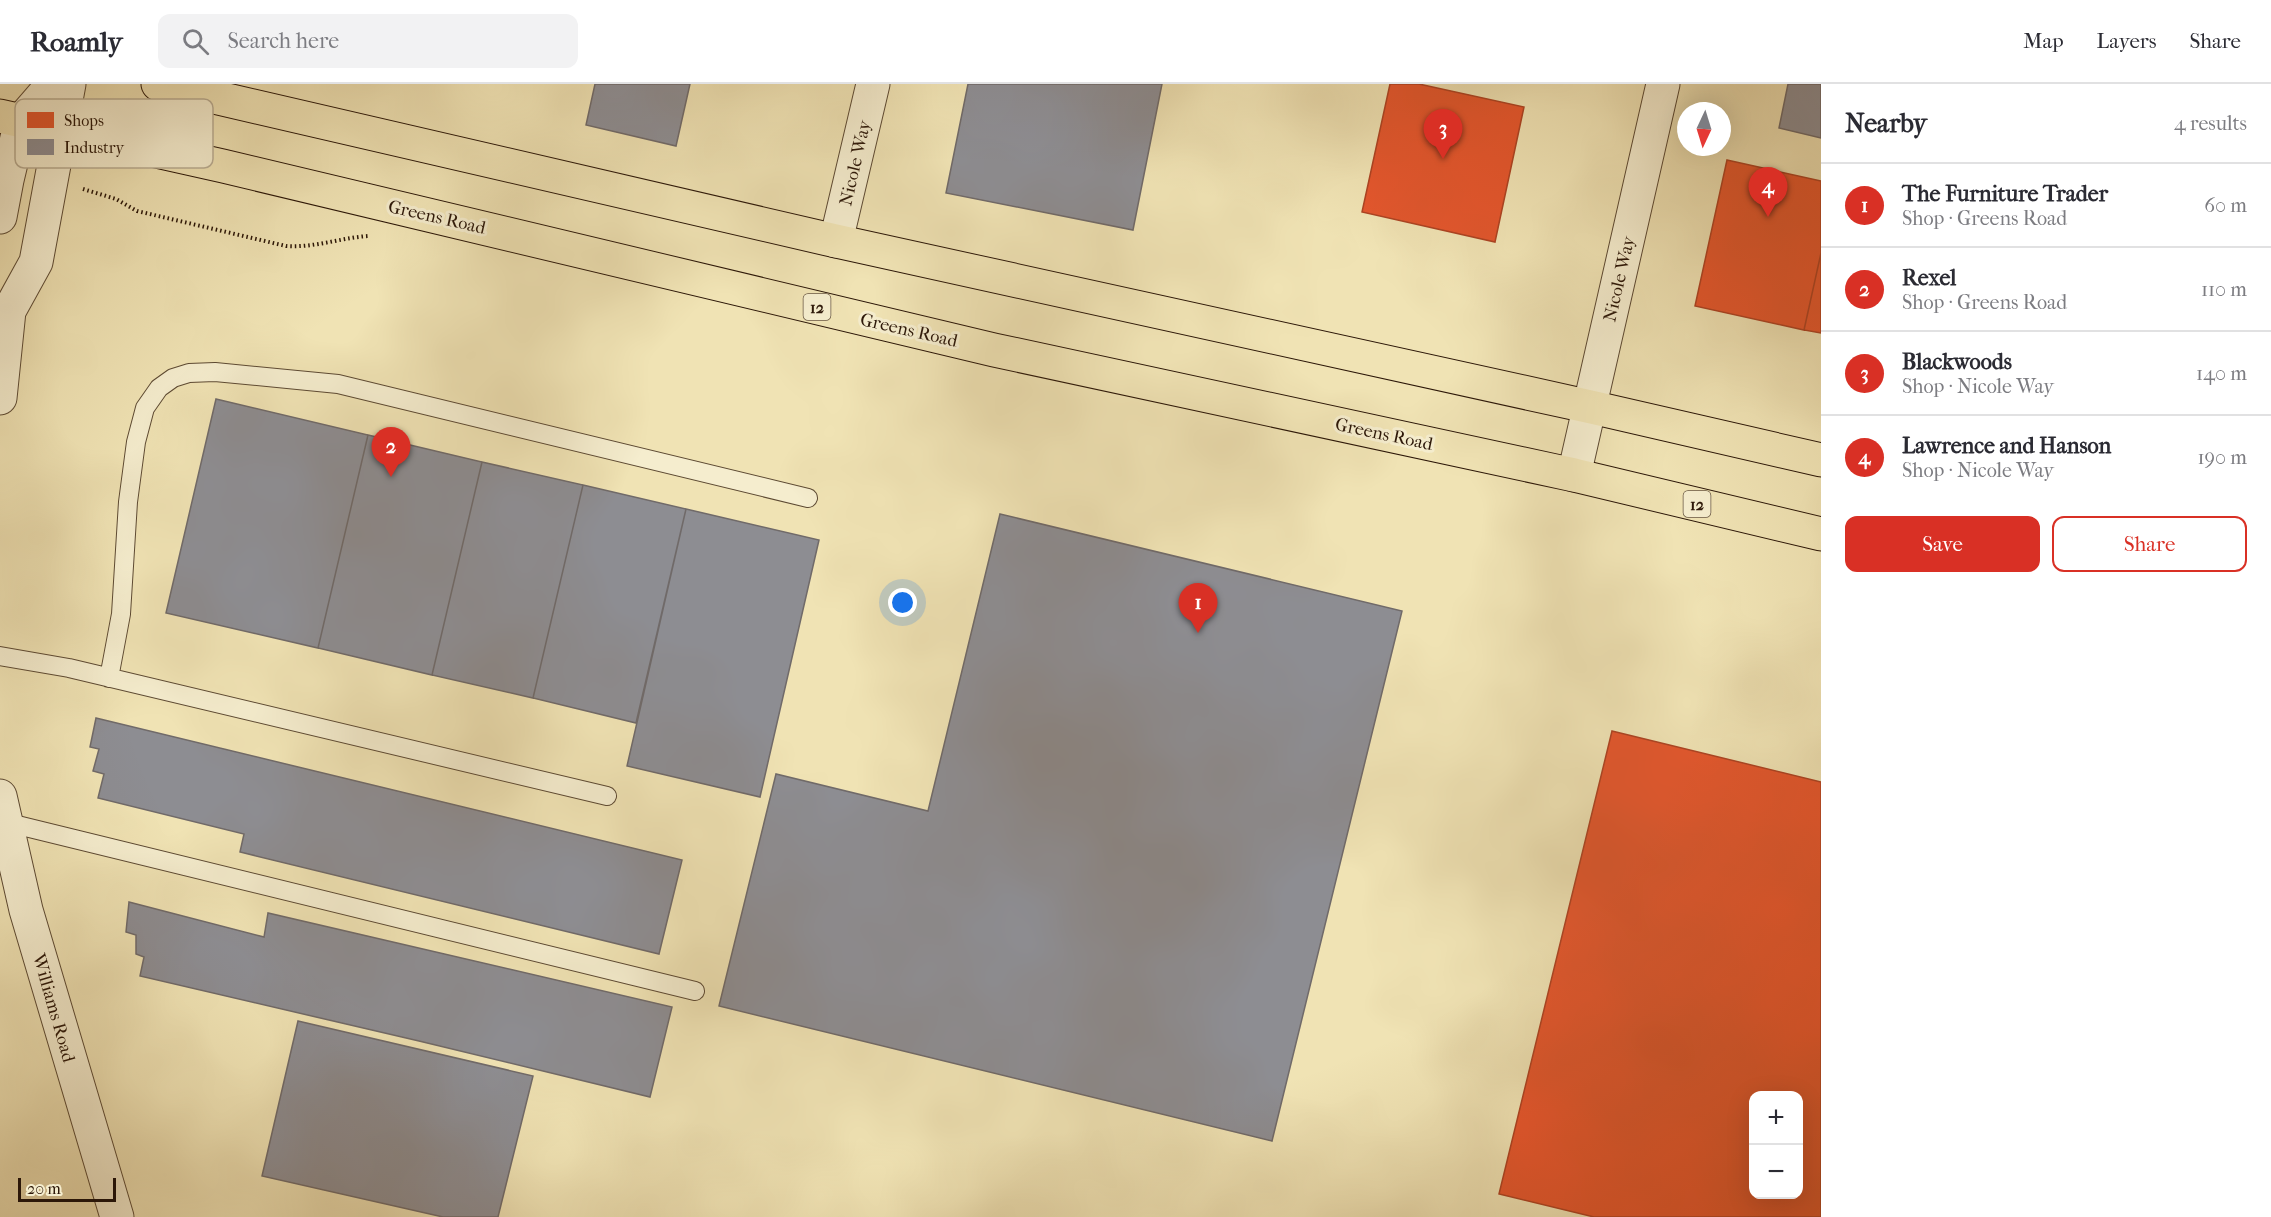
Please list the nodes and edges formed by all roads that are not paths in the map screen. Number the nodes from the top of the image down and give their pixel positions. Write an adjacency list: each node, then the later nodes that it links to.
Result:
1 (53, 84): 6 (street)
2 (69, 84): 7 (street)
3 (158, 84): 12 (main road)
4 (873, 84): 12 (street, Nicole Way)
5 (1664, 84): 15 (street, Nicole Way)
6 (34, 99)
7 (67, 99)
8 (11, 118): 11 (street)
9 (213, 164): 17 (main road, Greens Road / 12)
10 (54, 168): 13 (street)
11 (0, 217)
12 (836, 242): 15 (main road)
13 (5, 298): 14 (street)
14 (0, 398)
15 (1591, 407): 16 (main road); 17 (street, Nicole Way)
16 (1821, 460)
17 (1574, 475): 19 (main road, Greens Road / 12)
18 (808, 498): 21 (lane)
19 (1821, 534)
20 (0, 656): 21 (lane)
21 (110, 678): 22 (lane)
22 (607, 796)
23 (2, 809): 24 (lane); 25 (street, Williams Road)
24 (695, 991)
25 (117, 1217)

